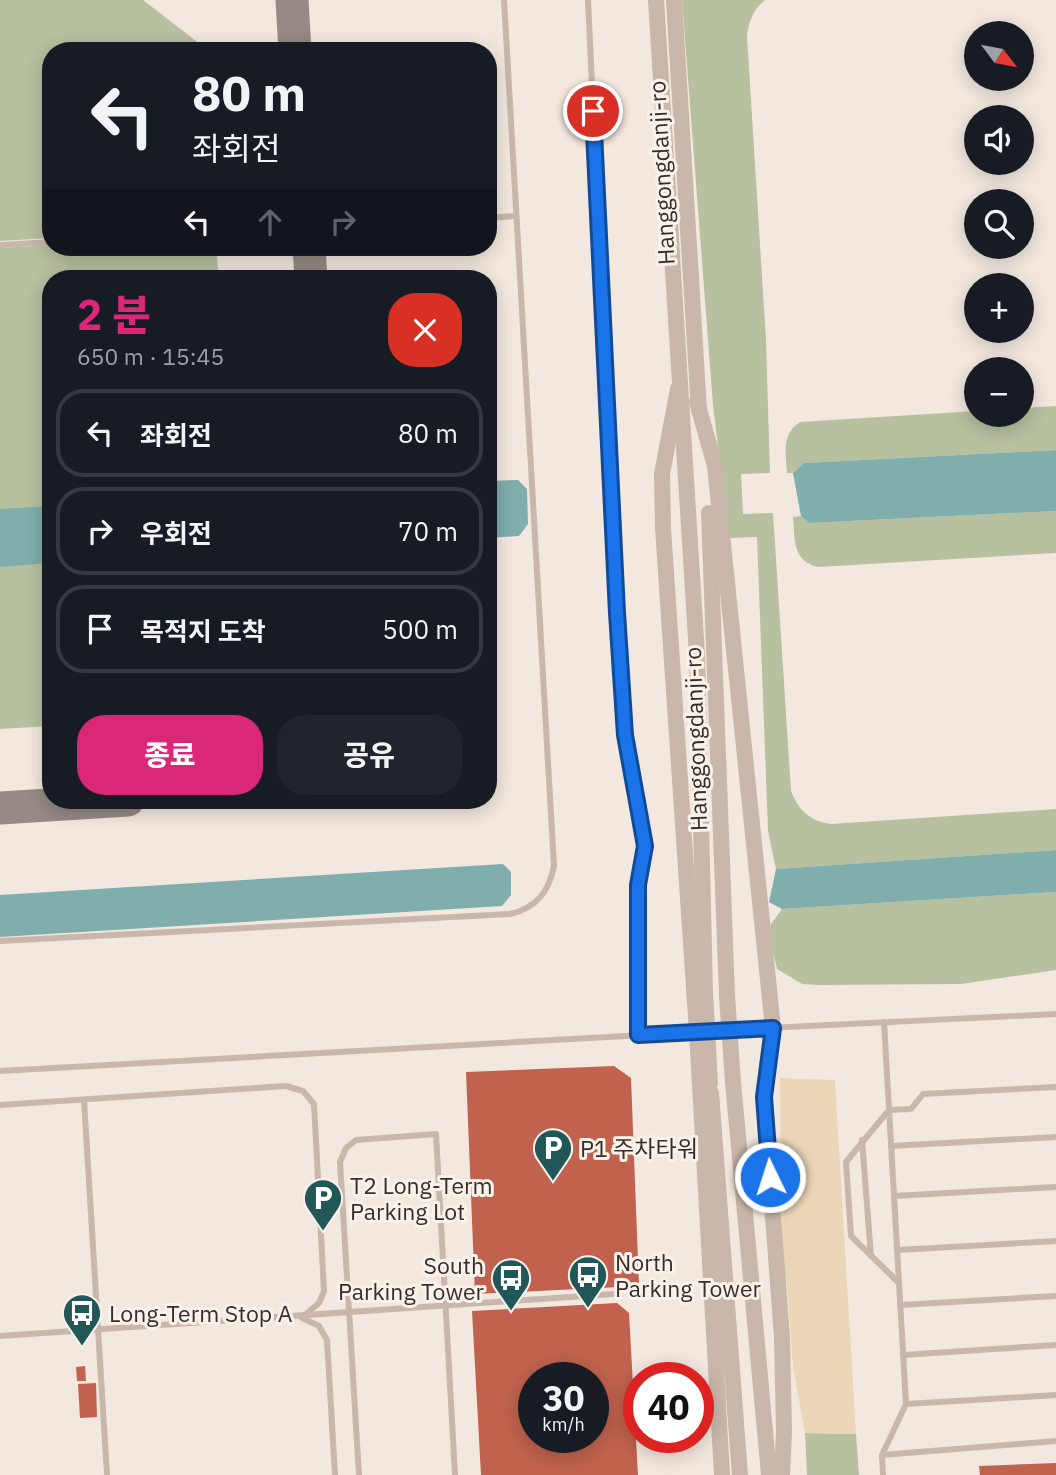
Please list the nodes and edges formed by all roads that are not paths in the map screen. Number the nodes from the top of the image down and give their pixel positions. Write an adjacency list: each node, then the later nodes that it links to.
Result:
1 (504, 0): 5 (lane)
2 (588, 0): 16 (lane)
3 (656, 0): 9 (street, Hanggongdanji-ro)
4 (674, 0): 10 (street, Hanggongdanji-ro)
5 (516, 216): 6 (lane); 11 (lane)
6 (497, 217)
7 (42, 243): 8 (lane)
8 (0, 245)
9 (678, 389): 15 (street); 50 (street, Hanggongdanji-ro, bridge)
10 (716, 530): 14 (street); 51 (street, Hanggongdanji-ro, bridge)
11 (0, 941)
12 (1056, 1014): 13 (lane)
13 (884, 1022): 14 (lane); 21 (lane)
14 (773, 1028): 15 (lane); 52 (street)
15 (697, 1032): 16 (lane); 49 (street)
16 (638, 1035): 17 (lane)
17 (0, 1071)
18 (1056, 1087): 21 (lane)
19 (84, 1100): 20 (lane); 36 (lane); 37 (lane)
20 (0, 1105)
21 (889, 1110): 23 (lane); 24 (lane)
22 (1056, 1137): 24 (lane)
23 (862, 1140): 29 (lane); 29 (lane)
24 (891, 1146): 26 (lane)
25 (1056, 1186): 26 (lane)
26 (894, 1196): 28 (lane)
27 (1056, 1241): 28 (lane)
28 (897, 1250): 30 (lane)
29 (871, 1256): 30 (lane)
30 (899, 1283): 33 (lane)
31 (614, 1294): 34 (lane)
32 (1056, 1296): 33 (lane)
33 (900, 1305): 40 (lane)
34 (446, 1306): 35 (lane); 35 (lane); 48 (lane)
35 (349, 1313): 36 (lane); 47 (lane)
36 (301, 1317): 37 (lane); 46 (lane)
37 (99, 1329): 38 (lane); 45 (lane)
38 (0, 1336)
39 (1056, 1345): 40 (lane)
40 (903, 1355): 42 (lane)
41 (1056, 1395): 42 (lane)
42 (906, 1404): 44 (lane)
43 (1056, 1441): 44 (lane)
44 (882, 1455): 53 (lane)
45 (107, 1475)
46 (335, 1475)
47 (359, 1475)
48 (455, 1475)
49 (722, 1475)
50 (740, 1475)
51 (769, 1475)
52 (782, 1475)
53 (883, 1475)

